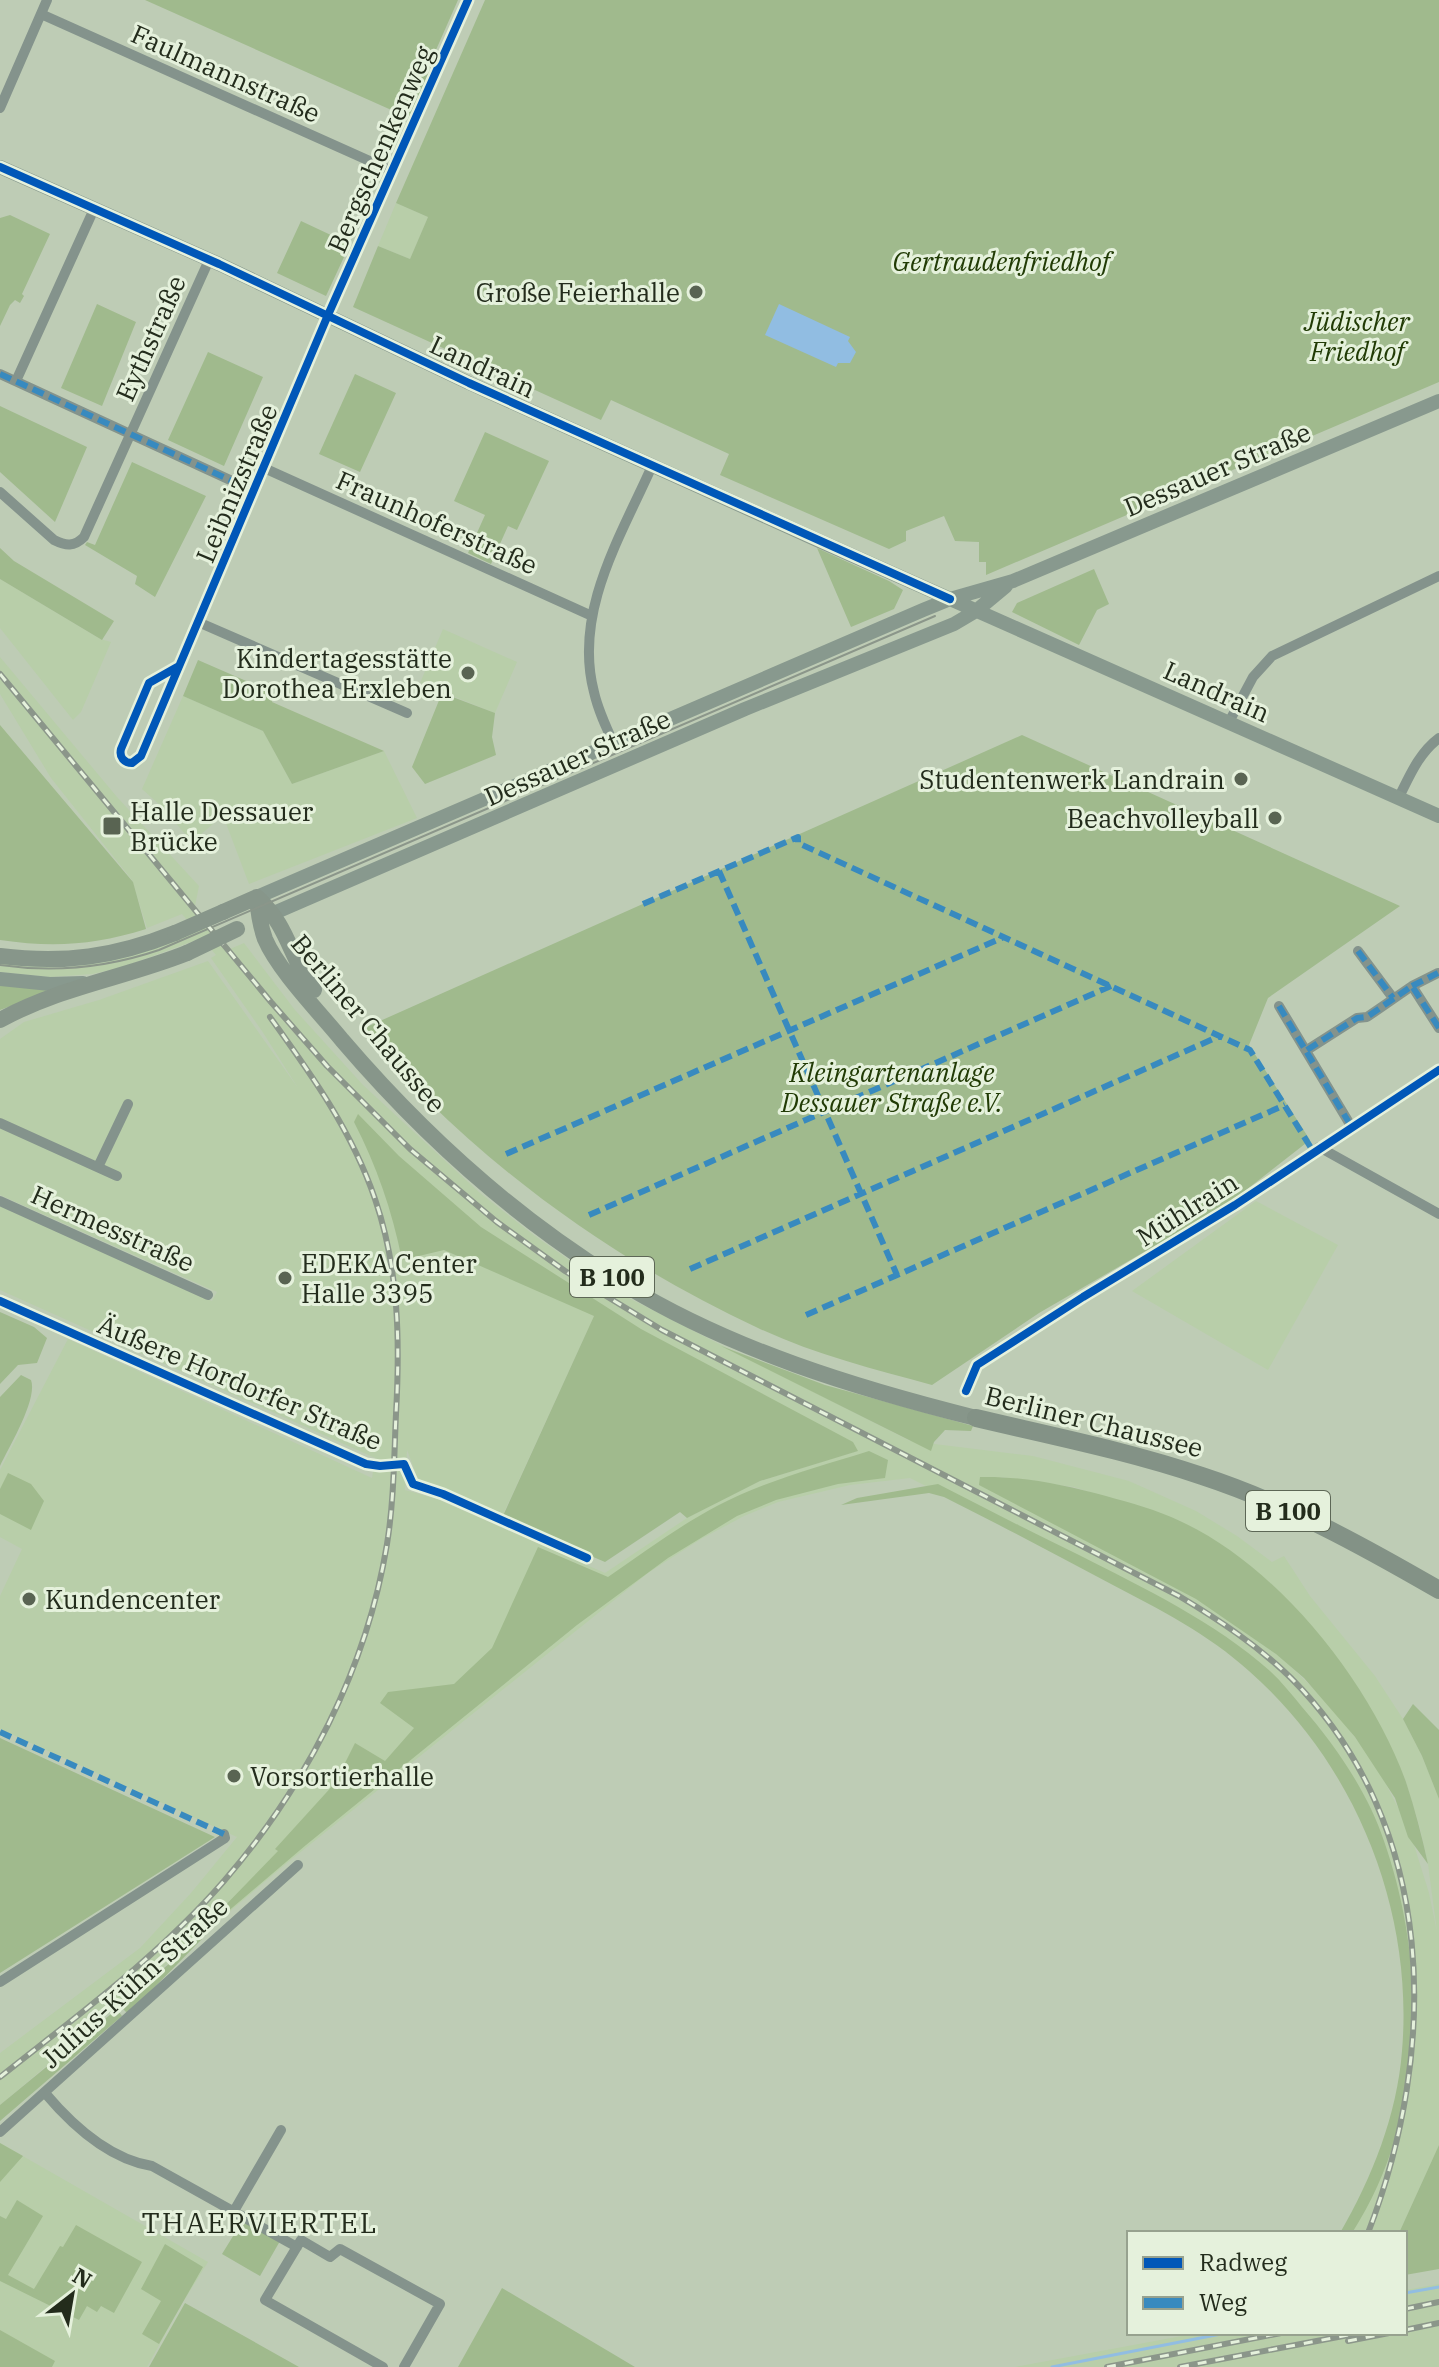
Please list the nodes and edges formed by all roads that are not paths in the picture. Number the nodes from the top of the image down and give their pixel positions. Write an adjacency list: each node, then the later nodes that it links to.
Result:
1 (47, 0): 3 (street)
2 (468, 0): 6 (street, Bergschenkenweg)
3 (41, 14): 4 (street); 6 (street, Faulmannstraße)
4 (0, 108)
5 (0, 167): 7 (main road, Landrain)
6 (392, 171): 9 (street, Bergschenkenweg)
7 (94, 209): 8 (main road, Landrain); 11 (street)
8 (209, 260): 9 (main road, Landrain); 13 (street, Eythstraße)
9 (328, 315): 14 (main road, Landrain); 15 (street, Leibnizstraße)
10 (0, 374): 11 (street, Eythstraße)
11 (16, 381): 13 (street, Eythstraße)
12 (1439, 401): 19 (main road, Dessauer Straße)
13 (130, 434): 16 (street, Eythstraße); 17 (street, Eythstraße)
14 (652, 466): 20 (main road, Landrain); 22 (street)
15 (264, 468): 16 (street, Leibnizstraße); 22 (street, Fraunhoferstraße)
16 (254, 491): 23 (street, Leibnizstraße)
17 (0, 492)
18 (1439, 576): 27 (street)
19 (1013, 581): 20 (main road, Dessauer Straße); 21 (main road, Dessauer Straße)
20 (950, 599): 21 (main road, Landrain); 24 (main road); 29 (main road, Dessauer Straße)
21 (976, 611): 24 (main road, Dessauer Straße); 27 (main road, Landrain)
22 (592, 616): 29 (street)
23 (198, 622): 25 (street, Leibnizstraße); 26 (street)
24 (942, 628): 33 (main road, Dessauer Straße)
25 (179, 666): 25 (street, Leibnizstraße)
26 (407, 713)
27 (1229, 722): 30 (main road, Landrain)
28 (1439, 738): 30 (street)
29 (614, 744): 32 (main road, Dessauer Straße)
30 (1399, 797): 31 (main road, Landrain)
31 (1439, 816)
32 (257, 897): 33 (main road, Berliner Chaussee); 37 (main road, Dessauer Straße, bridge)
33 (267, 916): 34 (main road, Dessauer Straße); 35 (main road, Berliner Chaussee / B 100); 59 (main road, Berliner Chaussee / B 100)
34 (238, 929): 35 (main road); 40 (main road, Dessauer Straße, bridge)
35 (266, 940): 59 (main road, Berliner Chaussee / B 100)
36 (1358, 951): 42 (street)
37 (0, 956)
38 (1438, 973): 41 (street)
39 (0, 979): 40 (main road)
40 (89, 982): 44 (main road, Dessauer Straße)
41 (1412, 986): 42 (street); 45 (street)
42 (1393, 998): 46 (street)
43 (1279, 1006): 46 (street)
44 (0, 1020)
45 (1439, 1028)
46 (1307, 1050): 50 (street)
47 (1439, 1070): 50 (street, Mühlrain)
48 (128, 1104): 52 (street)
49 (0, 1123): 52 (street, Hermesstraße)
50 (1351, 1126): 51 (street, Mühlrain)
51 (1319, 1147): 55 (street); 58 (street, Mühlrain)
52 (98, 1167): 53 (street, Hermesstraße)
53 (117, 1176)
54 (0, 1201): 56 (street, Hermesstraße)
55 (1439, 1214)
56 (208, 1295)
57 (0, 1301): 60 (street, Äußere Hordorfer Straße)
58 (966, 1391)
59 (977, 1413): 61 (highway, Berliner Chaussee / B 100); 62 (highway, Berliner Chaussee / B 100)
60 (587, 1558)
61 (1439, 1579)
62 (1439, 1590)
63 (224, 1834): 65 (street)
64 (298, 1865): 66 (street, Julius-Kühn-Straße)
65 (0, 1982)
66 (45, 2093): 68 (street, Julius-Kühn-Straße); 69 (street)
67 (281, 2130): 69 (street)
68 (0, 2132)
69 (234, 2211): 70 (street)
70 (297, 2247): 71 (street); 72 (street)
71 (383, 2367)
72 (404, 2367)

